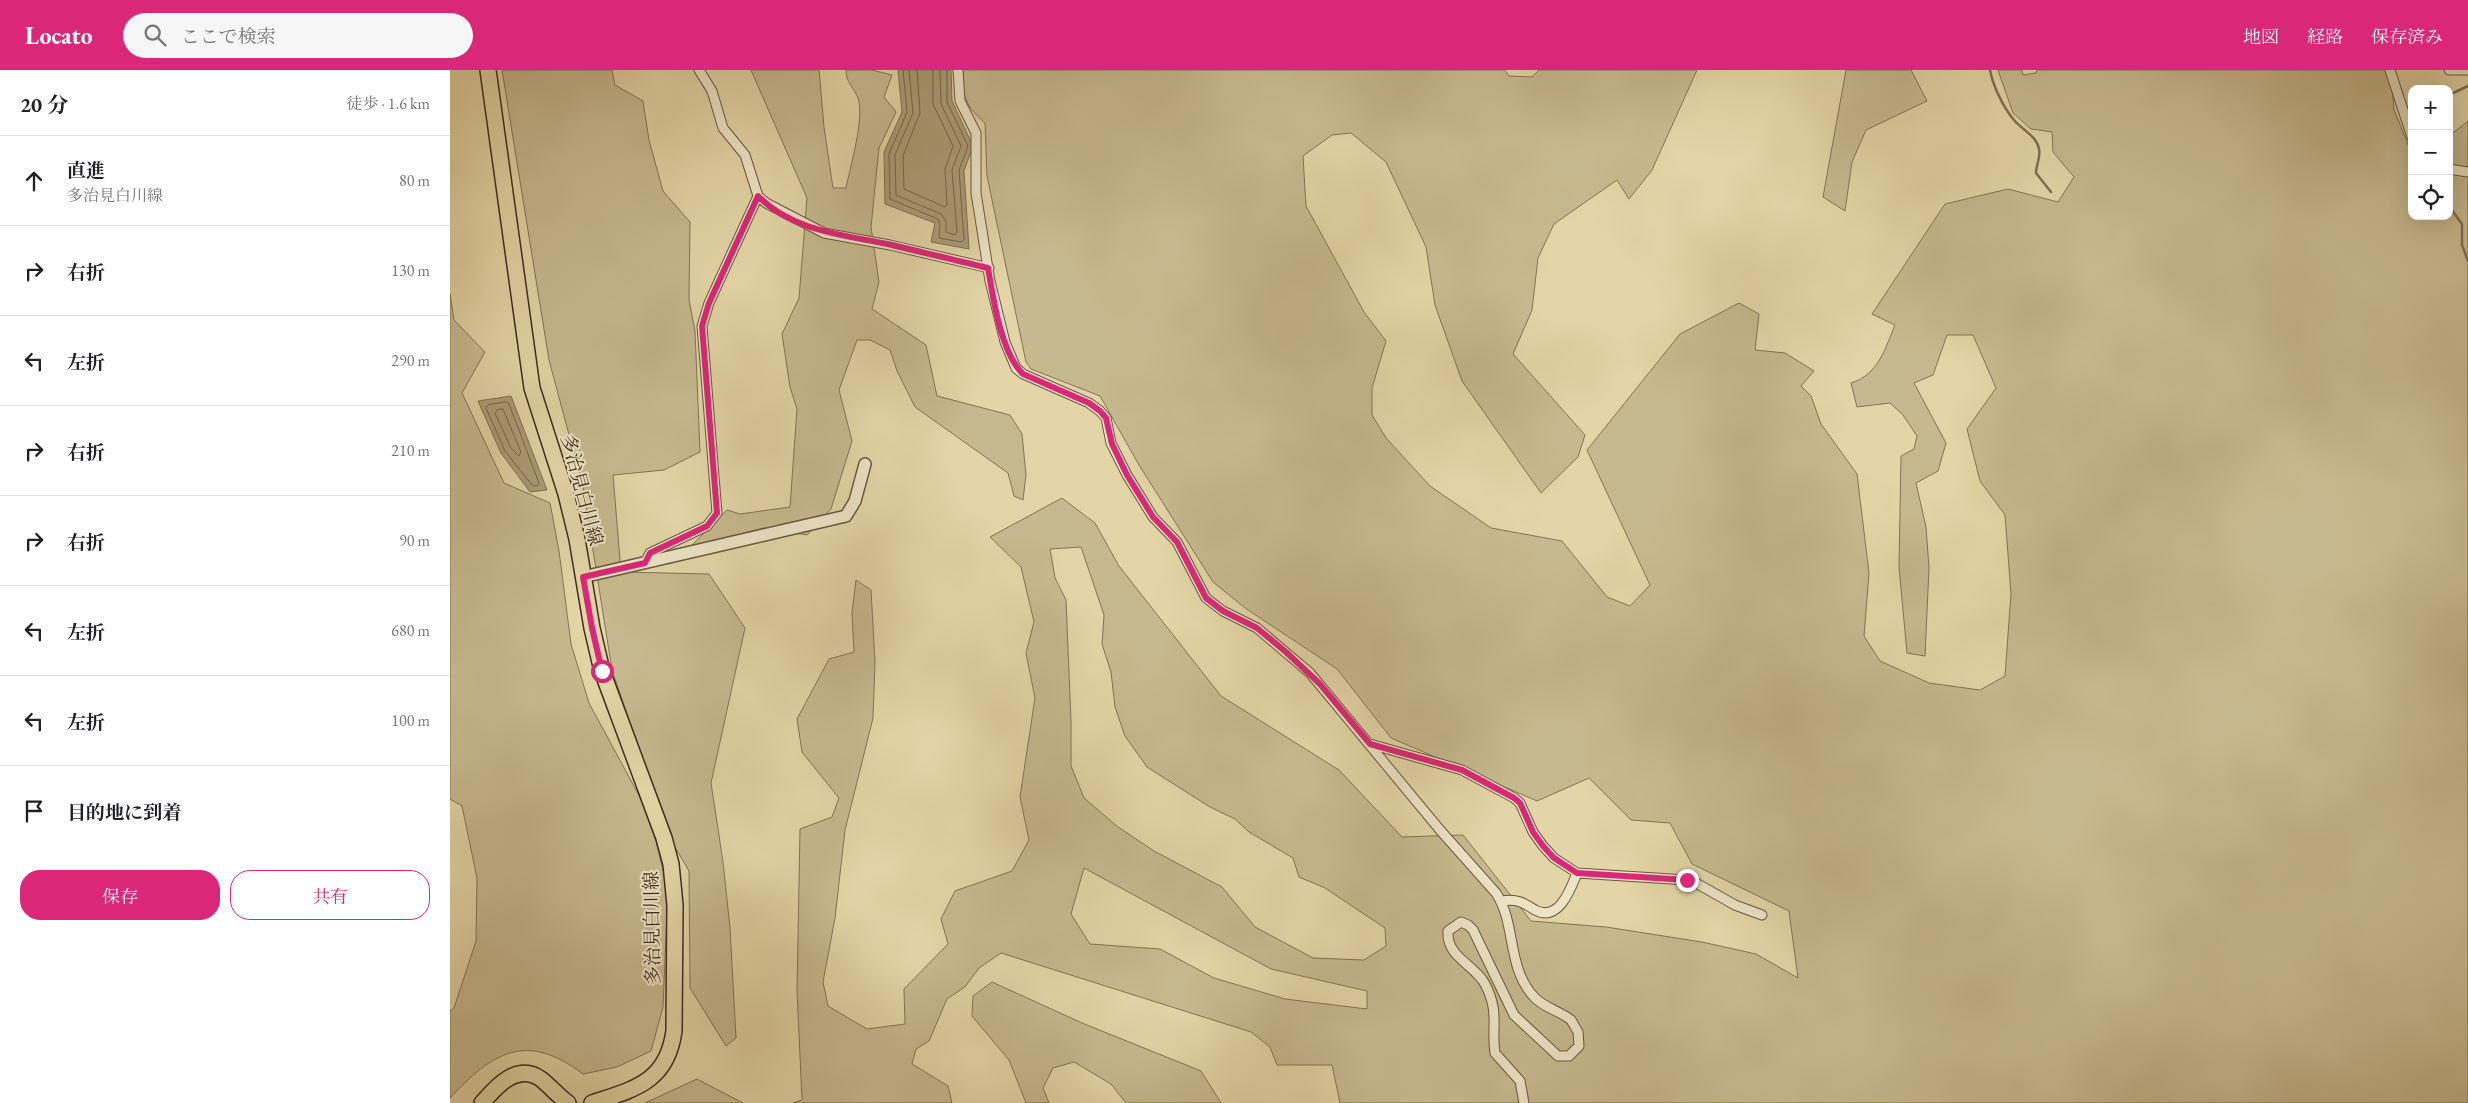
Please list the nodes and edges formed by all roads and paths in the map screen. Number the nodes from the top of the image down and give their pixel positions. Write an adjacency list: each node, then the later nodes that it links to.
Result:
1 (488, 70): 14 (main road, 多治見白川線)
2 (699, 70): 10 (street)
3 (958, 70): 11 (street)
4 (2390, 70): 7 (street)
5 (2449, 70): 6 (street)
6 (2468, 70)
7 (2410, 130)
8 (2453, 170): 9 (street)
9 (2468, 172)
10 (758, 196): 11 (street); 13 (street)
11 (988, 268): 15 (street)
12 (865, 464): 13 (street)
13 (645, 563): 14 (street)
14 (583, 577): 21 (main road, 多治見白川線)
15 (1370, 744): 16 (street); 17 (street)
16 (1577, 873): 17 (street); 18 (street)
17 (1502, 901): 22 (street)
18 (1762, 914)
19 (482, 1103): 20 (main road)
20 (568, 1103)
21 (592, 1103)
22 (1524, 1103)

